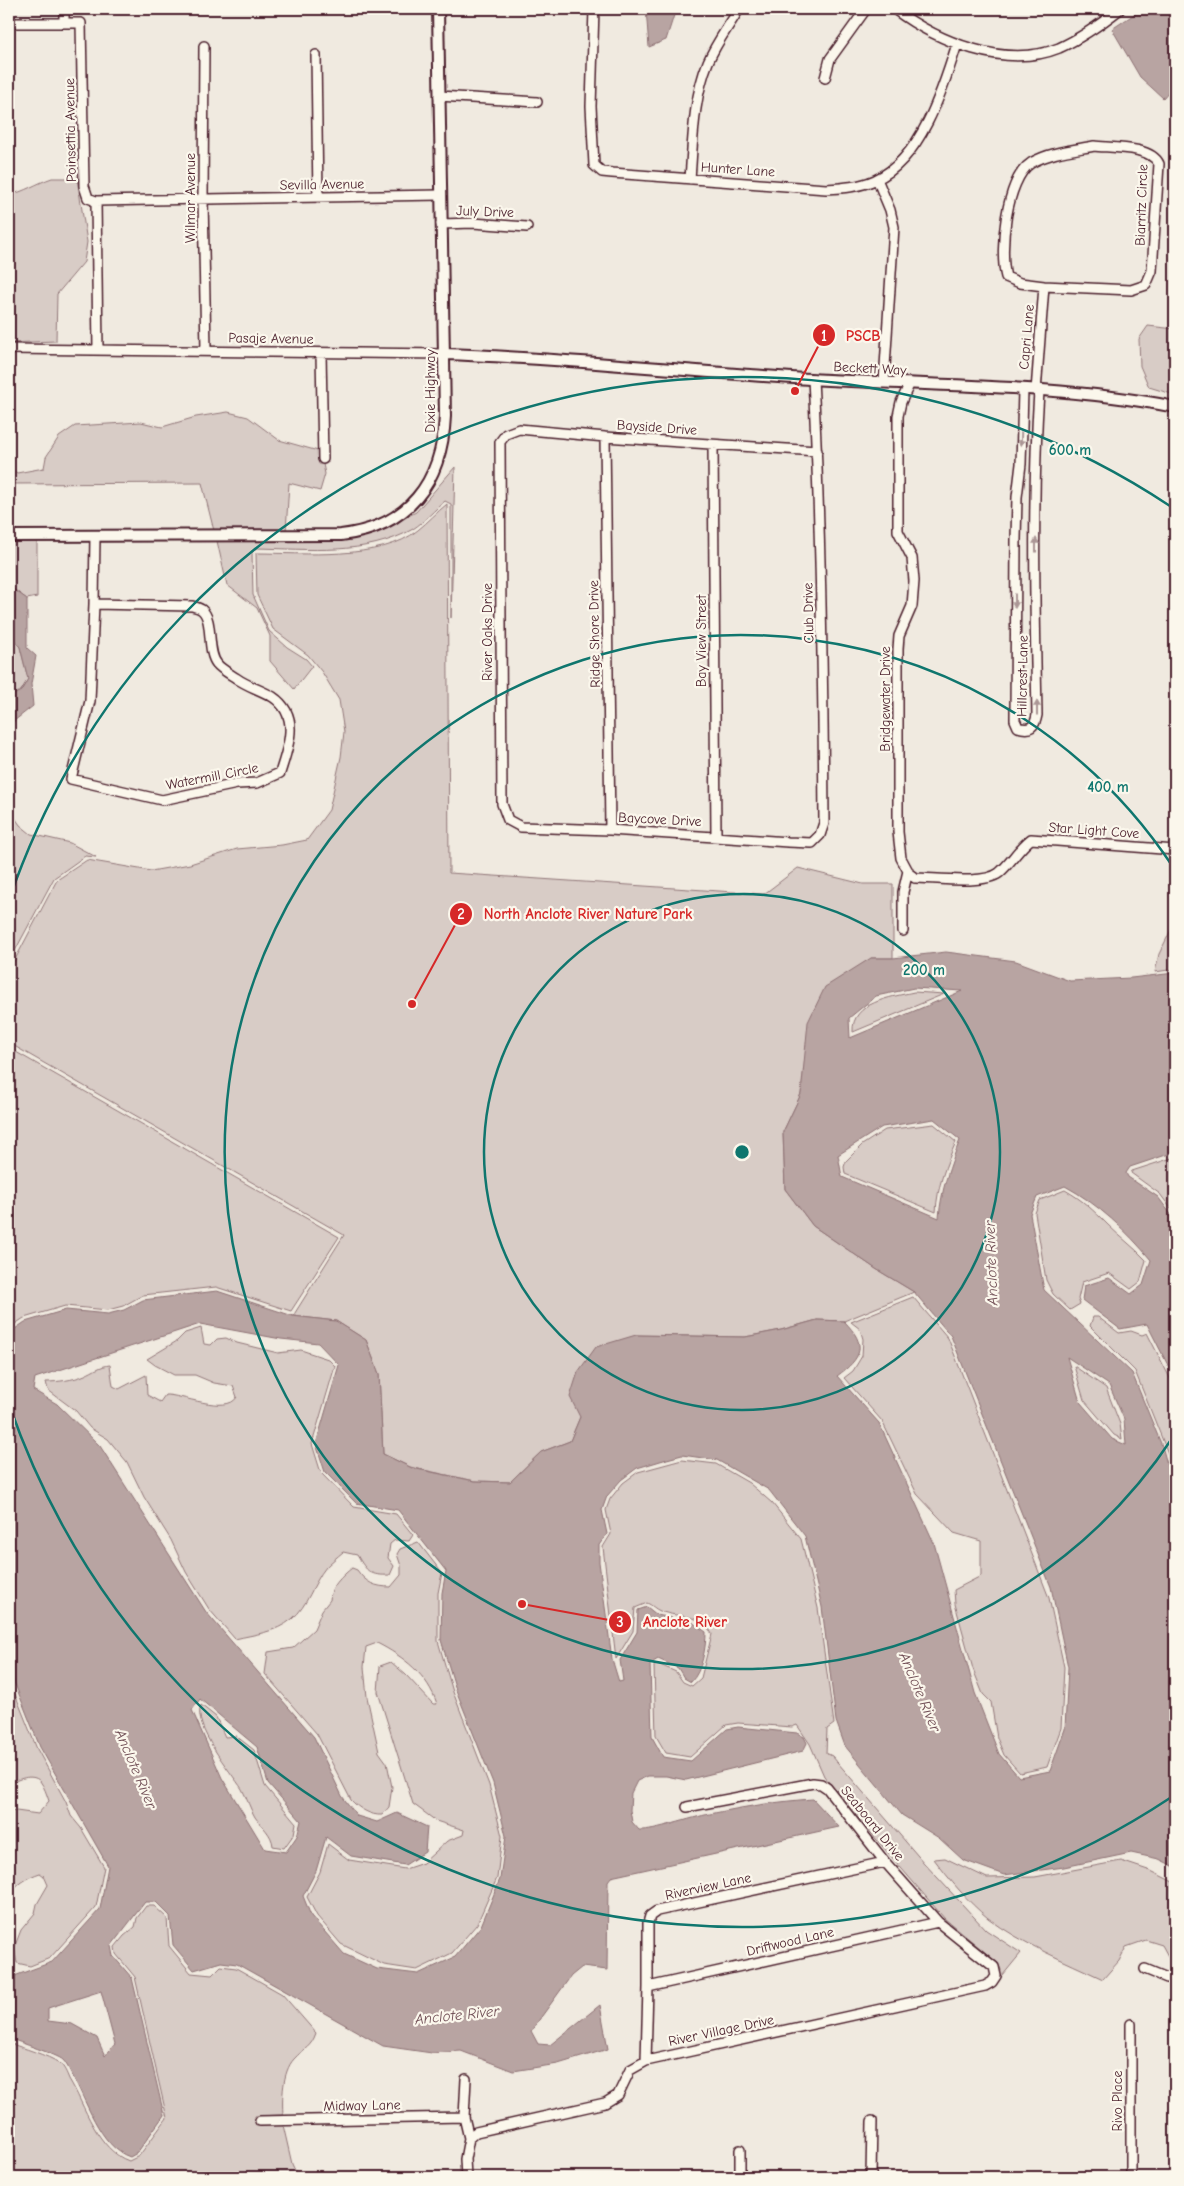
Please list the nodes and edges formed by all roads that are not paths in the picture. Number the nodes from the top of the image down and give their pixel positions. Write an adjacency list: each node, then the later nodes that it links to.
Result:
1 (64, 9): 8 (street)
2 (438, 9): 14 (street, Dixie Highway)
3 (594, 9): 16 (street, Hunter Lane)
4 (739, 9): 16 (street)
5 (866, 9): 13 (street)
6 (894, 9): 10 (street)
7 (1120, 9): 10 (street)
8 (64, 22): 9 (street); 21 (street, Poinsettia Avenue)
9 (9, 23)
10 (957, 44): 17 (street, Hunter Lane)
11 (204, 46): 20 (street, Wilmar Avenue)
12 (316, 55): 19 (street)
13 (825, 78)
14 (439, 96): 15 (street); 18 (street, Dixie Highway)
15 (537, 102)
16 (690, 179): 17 (street, Hunter Lane)
17 (877, 180): 31 (street)
18 (441, 195): 19 (street, Sevilla Avenue); 22 (street, Dixie Highway)
19 (318, 198): 20 (street, Sevilla Avenue)
20 (203, 199): 21 (street); 27 (street, Wilmar Avenue)
21 (96, 201): 26 (street)
22 (442, 224): 23 (street, July Drive); 29 (street, Dixie Highway)
23 (527, 227)
24 (1044, 286): 24 (street, Biarritz Circle); 34 (street, Capri Lane)
25 (9, 349): 26 (street, Pasaje Avenue)
26 (98, 350): 27 (street, Pasaje Avenue)
27 (206, 350): 28 (street, Pasaje Avenue)
28 (321, 353): 29 (street, Pasaje Avenue); 40 (street)
29 (444, 354): 30 (street, Beckett Way); 42 (street, Dixie Highway)
30 (813, 379): 31 (street, Beckett Way); 39 (street, Club Drive)
31 (884, 382): 32 (street, Beckett Way)
32 (910, 384): 33 (street, Beckett Way); 49 (street, Bridgewater Drive)
33 (1023, 390): 34 (street, Beckett Way); 34 (street, Hillcrest Lane, one-way to 34)
34 (1037, 391): 35 (street, Beckett Way)
35 (1175, 407)
36 (605, 437): 37 (street, Bayside Drive); 38 (street, Bayside Drive); 45 (street, Ridge Shore Drive)
37 (500, 442): 44 (street, River Oaks Drive)
38 (713, 445): 39 (street, Bayside Drive); 46 (street, Bay View Street)
39 (817, 451): 47 (street, Club Drive)
40 (323, 459)
41 (9, 536): 42 (street, Dixie Highway)
42 (95, 536): 43 (street, Watermill Circle)
43 (94, 604): 43 (street, Watermill Circle)
44 (508, 820): 45 (street, Baycove Drive)
45 (610, 830): 46 (street, Baycove Drive)
46 (716, 836): 47 (street, Baycove Drive)
47 (812, 843)
48 (1175, 850): 49 (street, Star Light Cove)
49 (908, 873): 50 (street)
50 (903, 931)
51 (687, 1806): 52 (street, Seaboard Drive)
52 (886, 1862): 53 (street, Seaboard Drive); 57 (street, Riverview Lane)
53 (938, 1922): 55 (street, Seaboard Drive); 57 (street, Driftwood Lane)
54 (1145, 1969): 56 (street)
55 (996, 1976): 59 (street, River Village Drive)
56 (1175, 1977)
57 (648, 1987): 59 (street, Riverview Lane)
58 (1131, 2024): 69 (street, Rivo Place)
59 (646, 2061): 64 (street, River Village Drive)
60 (466, 2079): 61 (street)
61 (464, 2117): 62 (street, Midway Lane); 64 (street)
62 (260, 2121)
63 (872, 2121): 68 (street)
64 (469, 2138): 66 (street)
65 (740, 2150): 67 (street)
66 (466, 2177)
67 (740, 2177)
68 (871, 2177)
69 (1131, 2177)

